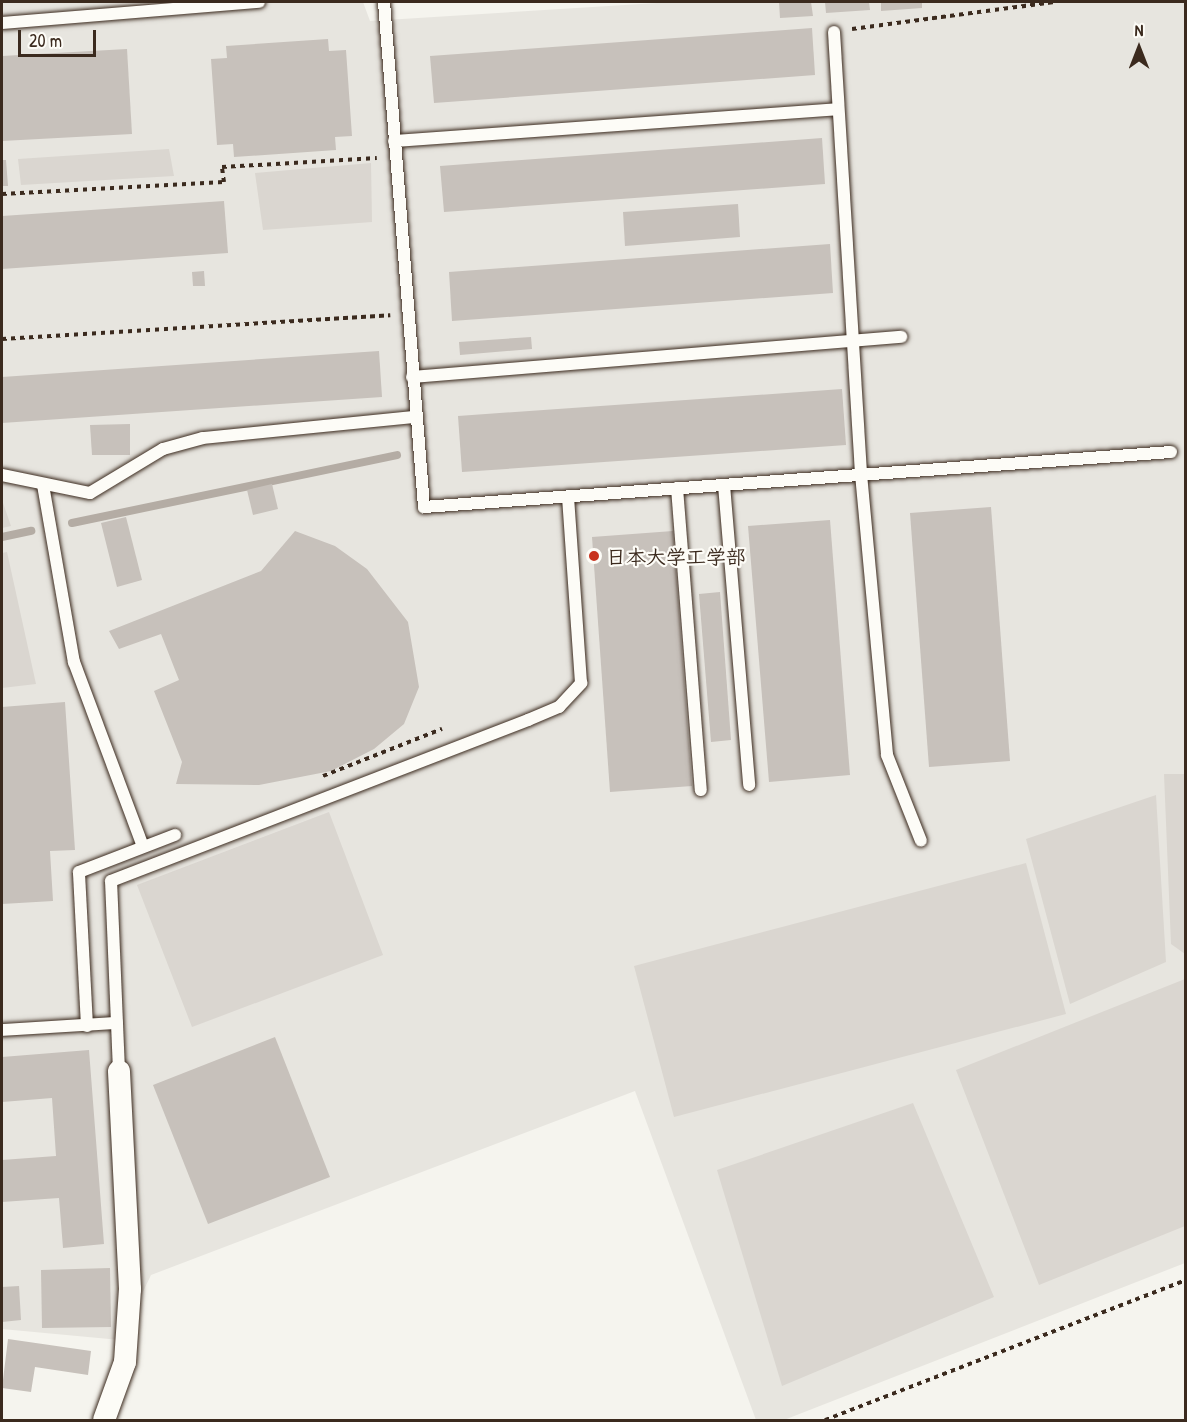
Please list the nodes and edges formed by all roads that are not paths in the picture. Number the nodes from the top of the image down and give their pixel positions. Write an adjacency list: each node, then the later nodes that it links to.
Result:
1 (259, 2): 3 (lane)
2 (384, 2): 6 (lane)
3 (2, 23)
4 (834, 32): 5 (lane)
5 (838, 109): 6 (lane); 8 (lane)
6 (394, 141): 9 (lane)
7 (901, 337): 8 (lane)
8 (853, 341): 9 (lane); 12 (lane)
9 (412, 377): 10 (lane)
10 (415, 417): 14 (lane); 17 (lane)
11 (1171, 452): 12 (lane)
12 (861, 474): 15 (lane); 21 (lane)
13 (2, 475): 14 (lane)
14 (43, 485): 22 (lane)
15 (724, 485): 16 (lane); 18 (lane)
16 (677, 488): 17 (lane); 19 (lane)
17 (568, 496): 23 (lane)
18 (749, 785)
19 (701, 790)
20 (175, 835): 22 (lane)
21 (921, 841)
22 (143, 847): 24 (lane)
23 (117, 1023): 24 (lane); 26 (lane)
24 (87, 1026): 25 (lane)
25 (2, 1030)
26 (119, 1071): 27 (street)
27 (104, 1420)

